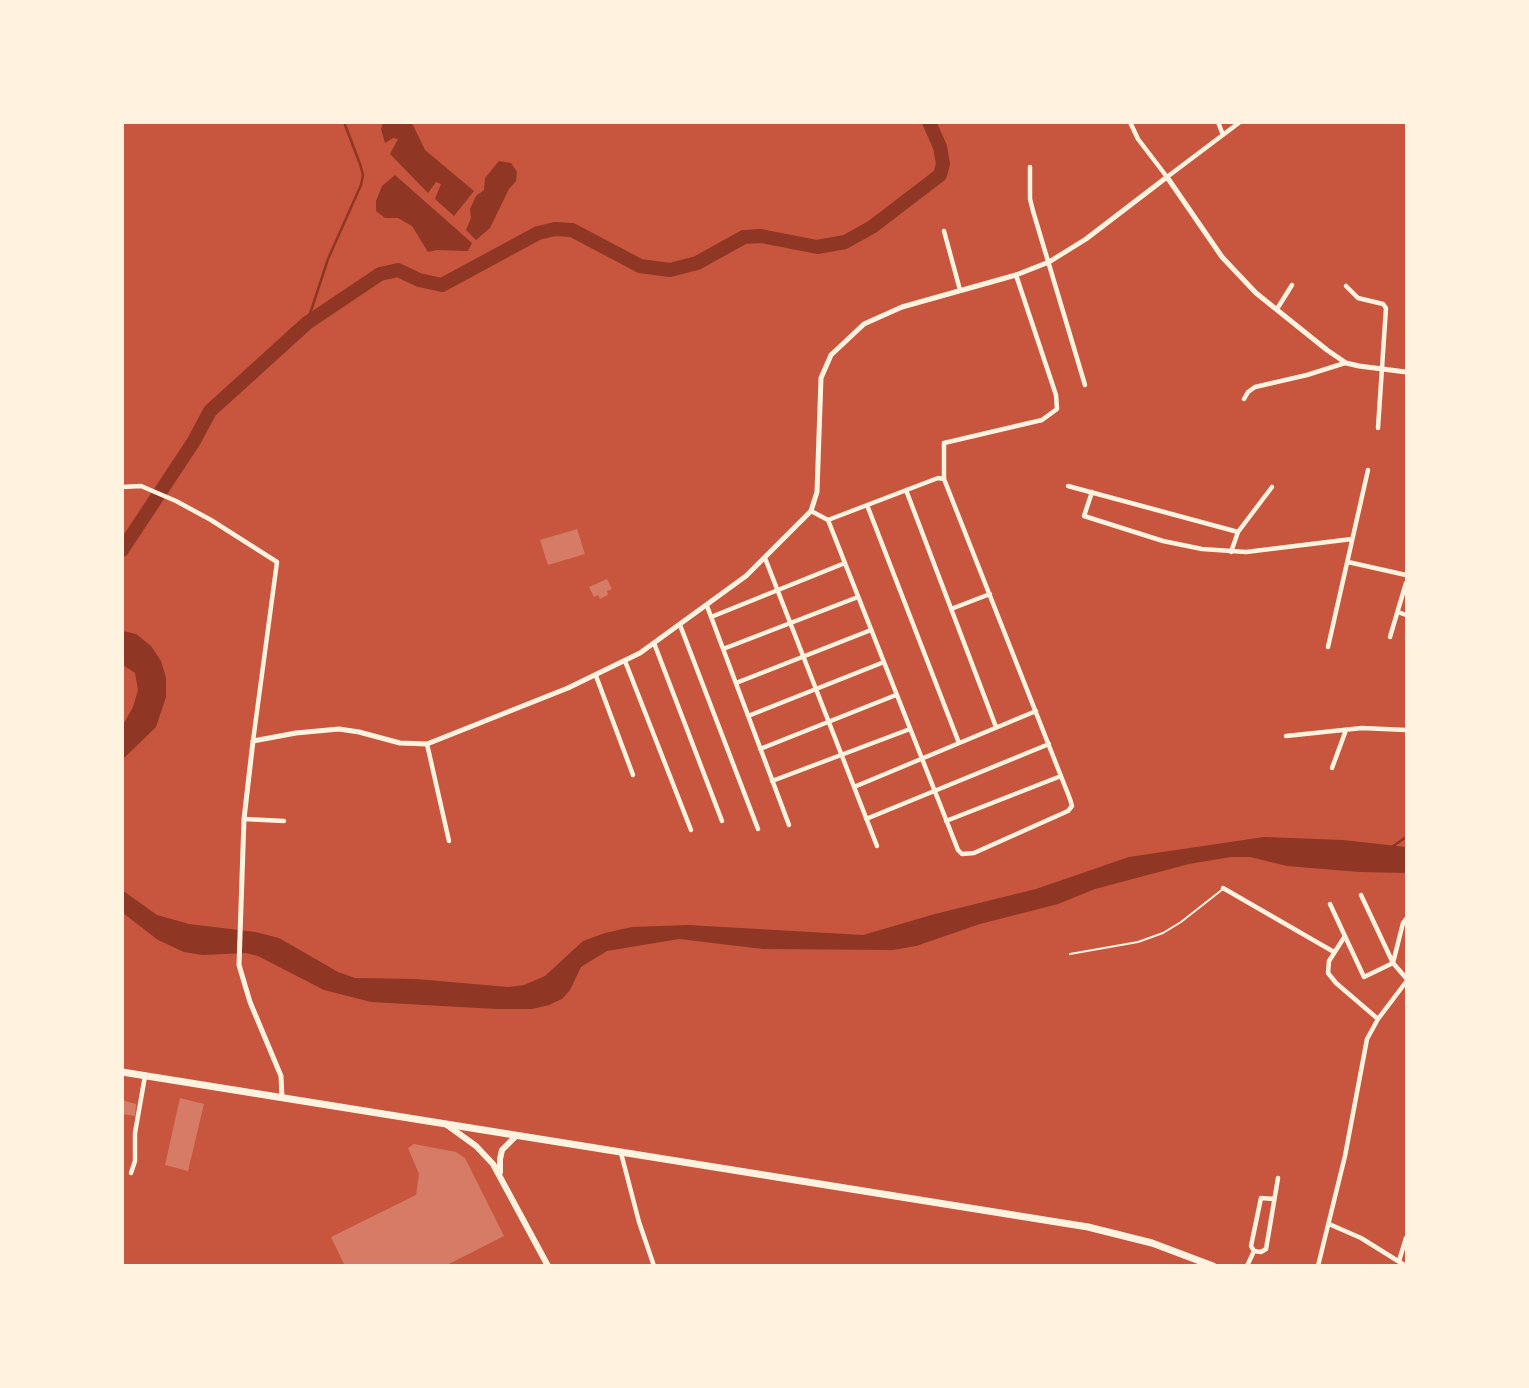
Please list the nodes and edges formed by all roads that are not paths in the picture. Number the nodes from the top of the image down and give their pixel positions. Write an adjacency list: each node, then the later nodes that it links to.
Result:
1 (1130, 122): 6 (street)
2 (1218, 122): 4 (street)
3 (1240, 122): 4 (street)
4 (1224, 135): 6 (street)
5 (1030, 167): 8 (street)
6 (1167, 177): 8 (street); 13 (street)
7 (944, 231): 12 (street)
8 (1049, 262): 9 (street); 17 (street)
9 (1016, 275): 12 (street); 21 (street)
10 (1292, 285): 13 (street)
11 (1346, 286): 15 (street)
12 (960, 290): 28 (street)
13 (1277, 309): 14 (street)
14 (1346, 363): 15 (street); 18 (street)
15 (1381, 369): 16 (street); 19 (street)
16 (1406, 372)
17 (1085, 385)
18 (1244, 399)
19 (1378, 428)
20 (1368, 470): 31 (street)
21 (944, 479): 25 (street); 39 (street)
22 (1068, 486): 26 (street)
23 (122, 487): 68 (street)
24 (1272, 487): 30 (street)
25 (906, 490): 27 (street); 42 (street)
26 (1092, 492): 30 (street); 32 (street)
27 (867, 505): 29 (street); 69 (street)
28 (811, 511): 29 (street); 33 (street)
29 (828, 520): 35 (street)
30 (1238, 532): 32 (street)
31 (1352, 539): 32 (street); 34 (street)
32 (1231, 552)
33 (765, 558): 38 (street); 41 (street)
34 (1348, 562): 36 (street); 51 (street)
35 (845, 563): 38 (street); 40 (street)
36 (1406, 575)
37 (1406, 583): 43 (street)
38 (777, 590): 45 (street); 46 (street)
39 (990, 594): 42 (street); 60 (street)
40 (858, 597): 46 (street); 48 (street)
41 (707, 606): 45 (street); 47 (street)
42 (951, 609): 63 (street)
43 (1398, 612): 44 (street); 49 (street)
44 (1406, 615)
45 (711, 617): 52 (street)
46 (790, 623): 52 (street); 53 (street)
47 (680, 625): 50 (street); 87 (street)
48 (871, 630): 53 (street); 55 (street)
49 (1390, 637)
50 (654, 643): 54 (street); 84 (street)
51 (1328, 647)
52 (723, 649): 57 (street)
53 (803, 657): 57 (street); 58 (street)
54 (625, 662): 56 (street); 88 (street)
55 (884, 662): 58 (street); 59 (street)
56 (596, 676): 70 (street); 76 (street)
57 (736, 683): 61 (street)
58 (816, 690): 61 (street); 62 (street)
59 (897, 695): 62 (street); 64 (street)
60 (1036, 711): 63 (street); 71 (street)
61 (748, 716): 72 (street)
62 (828, 722): 72 (street); 73 (street)
63 (996, 727): 69 (street)
64 (910, 729): 73 (street); 74 (street)
65 (1346, 730): 66 (street); 67 (street); 75 (street)
66 (1406, 730)
67 (1286, 736)
68 (253, 741): 70 (street); 81 (street)
69 (959, 743): 74 (street)
70 (427, 744): 89 (street)
71 (1049, 744): 77 (street); 80 (street)
72 (760, 749): 78 (street)
73 (841, 755): 78 (street); 79 (street)
74 (921, 758): 79 (street); 80 (street)
75 (1332, 768)
76 (633, 775)
77 (1061, 776): 85 (street); 85 (street)
78 (772, 781): 86 (street)
79 (854, 787): 82 (street)
80 (934, 791): 82 (street); 85 (street)
81 (244, 819): 83 (street); 103 (street)
82 (866, 819): 90 (street)
83 (284, 821)
84 (722, 821)
85 (946, 821)
86 (789, 825)
87 (758, 829)
88 (691, 830)
89 (449, 841)
90 (877, 846)
91 (1223, 888): 96 (street); 97 (lane)
92 (1361, 895): 98 (street)
93 (1331, 904): 95 (street)
94 (1406, 919): 98 (street)
95 (1345, 936): 96 (street); 98 (street)
96 (1334, 952): 100 (street)
97 (1070, 954)
98 (1393, 962): 99 (street)
99 (1406, 980): 100 (street)
100 (1378, 1018): 111 (street)
101 (122, 1072): 102 (highway)
102 (145, 1076): 103 (highway); 107 (street)
103 (282, 1098): 104 (highway)
104 (447, 1125): 105 (highway); 108 (main road)
105 (516, 1136): 106 (highway); 108 (main road)
106 (621, 1153): 116 (street); 117 (highway)
107 (131, 1173)
108 (500, 1174): 115 (main road)
109 (1278, 1178): 110 (street)
110 (1274, 1199): 113 (street); 113 (street)
111 (1329, 1224): 114 (street); 119 (street)
112 (1406, 1238): 114 (street)
113 (1254, 1251): 118 (street)
114 (1399, 1261): 120 (street)
115 (548, 1265)
116 (654, 1265)
117 (1209, 1265)
118 (1247, 1265)
119 (1318, 1265)
120 (1406, 1265)

